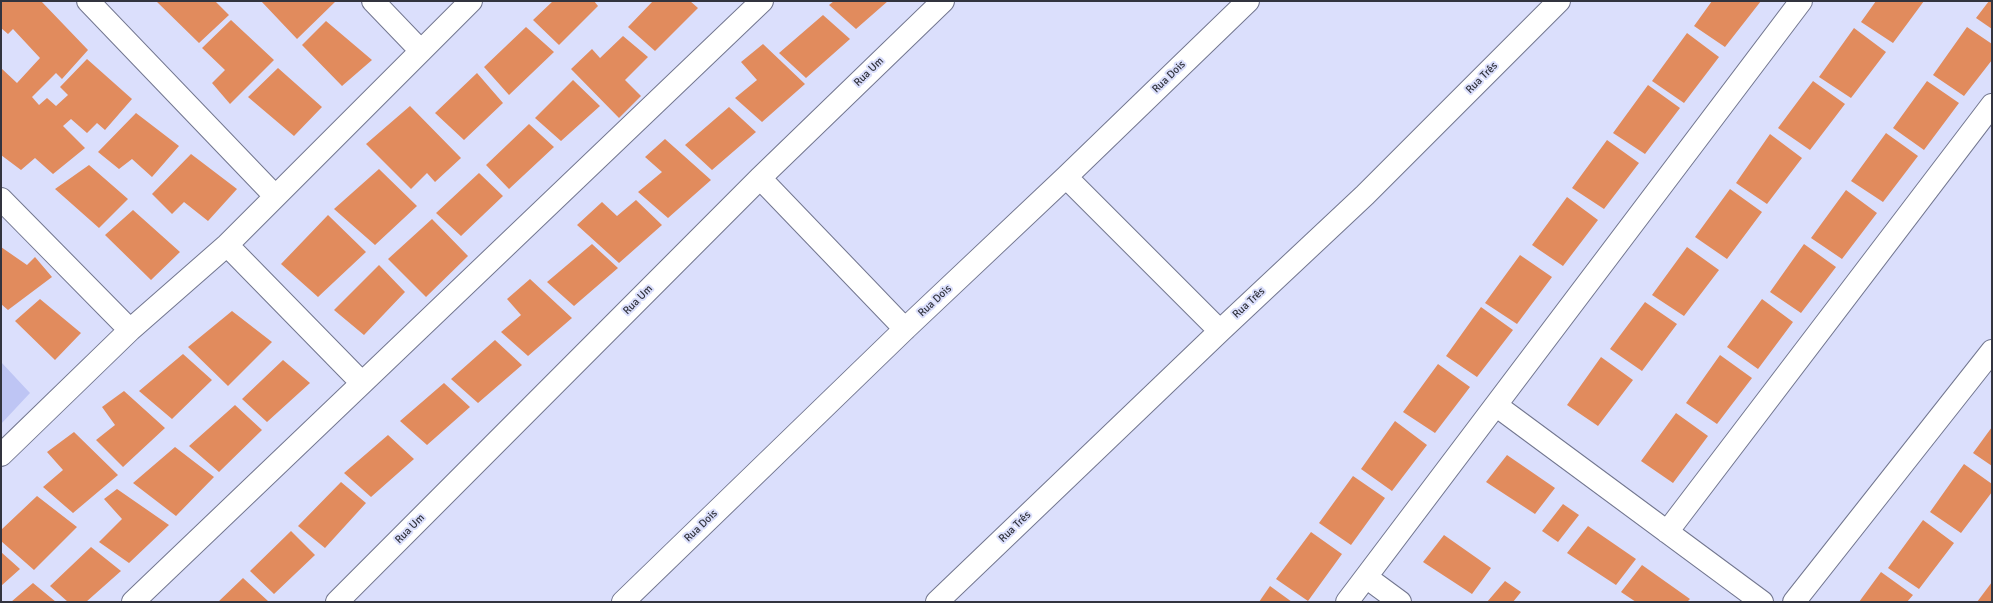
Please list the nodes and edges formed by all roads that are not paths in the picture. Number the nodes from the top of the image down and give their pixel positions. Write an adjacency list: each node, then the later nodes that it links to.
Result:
1 (88, 1): 13 (street)
2 (373, 1): 9 (street)
3 (471, 1): 9 (street)
4 (762, 1): 20 (street)
5 (943, 1): 12 (street, Rua Um)
6 (1248, 1): 11 (street, Rua Dois)
7 (1559, 1): 18 (street, Rua Três)
8 (1801, 1): 21 (street)
9 (421, 50): 13 (street)
10 (1992, 105): 23 (street)
11 (1066, 177): 16 (street, Rua Dois); 18 (street)
12 (760, 178): 16 (street); 26 (street, Rua Um)
13 (275, 196): 15 (street)
14 (1, 199): 17 (street)
15 (227, 245): 17 (street); 20 (street)
16 (905, 329): 27 (street, Rua Dois)
17 (130, 330): 22 (street)
18 (1220, 331): 28 (street, Rua Três)
19 (1992, 351): 32 (street)
20 (362, 383): 25 (street)
21 (1497, 406): 23 (street); 24 (street)
22 (1, 455)
23 (1667, 532): 31 (street)
24 (1366, 577): 29 (street); 30 (street)
25 (133, 602)
26 (337, 602)
27 (623, 602)
28 (937, 602)
29 (1347, 602)
30 (1400, 602)
31 (1762, 602)
32 (1794, 602)

